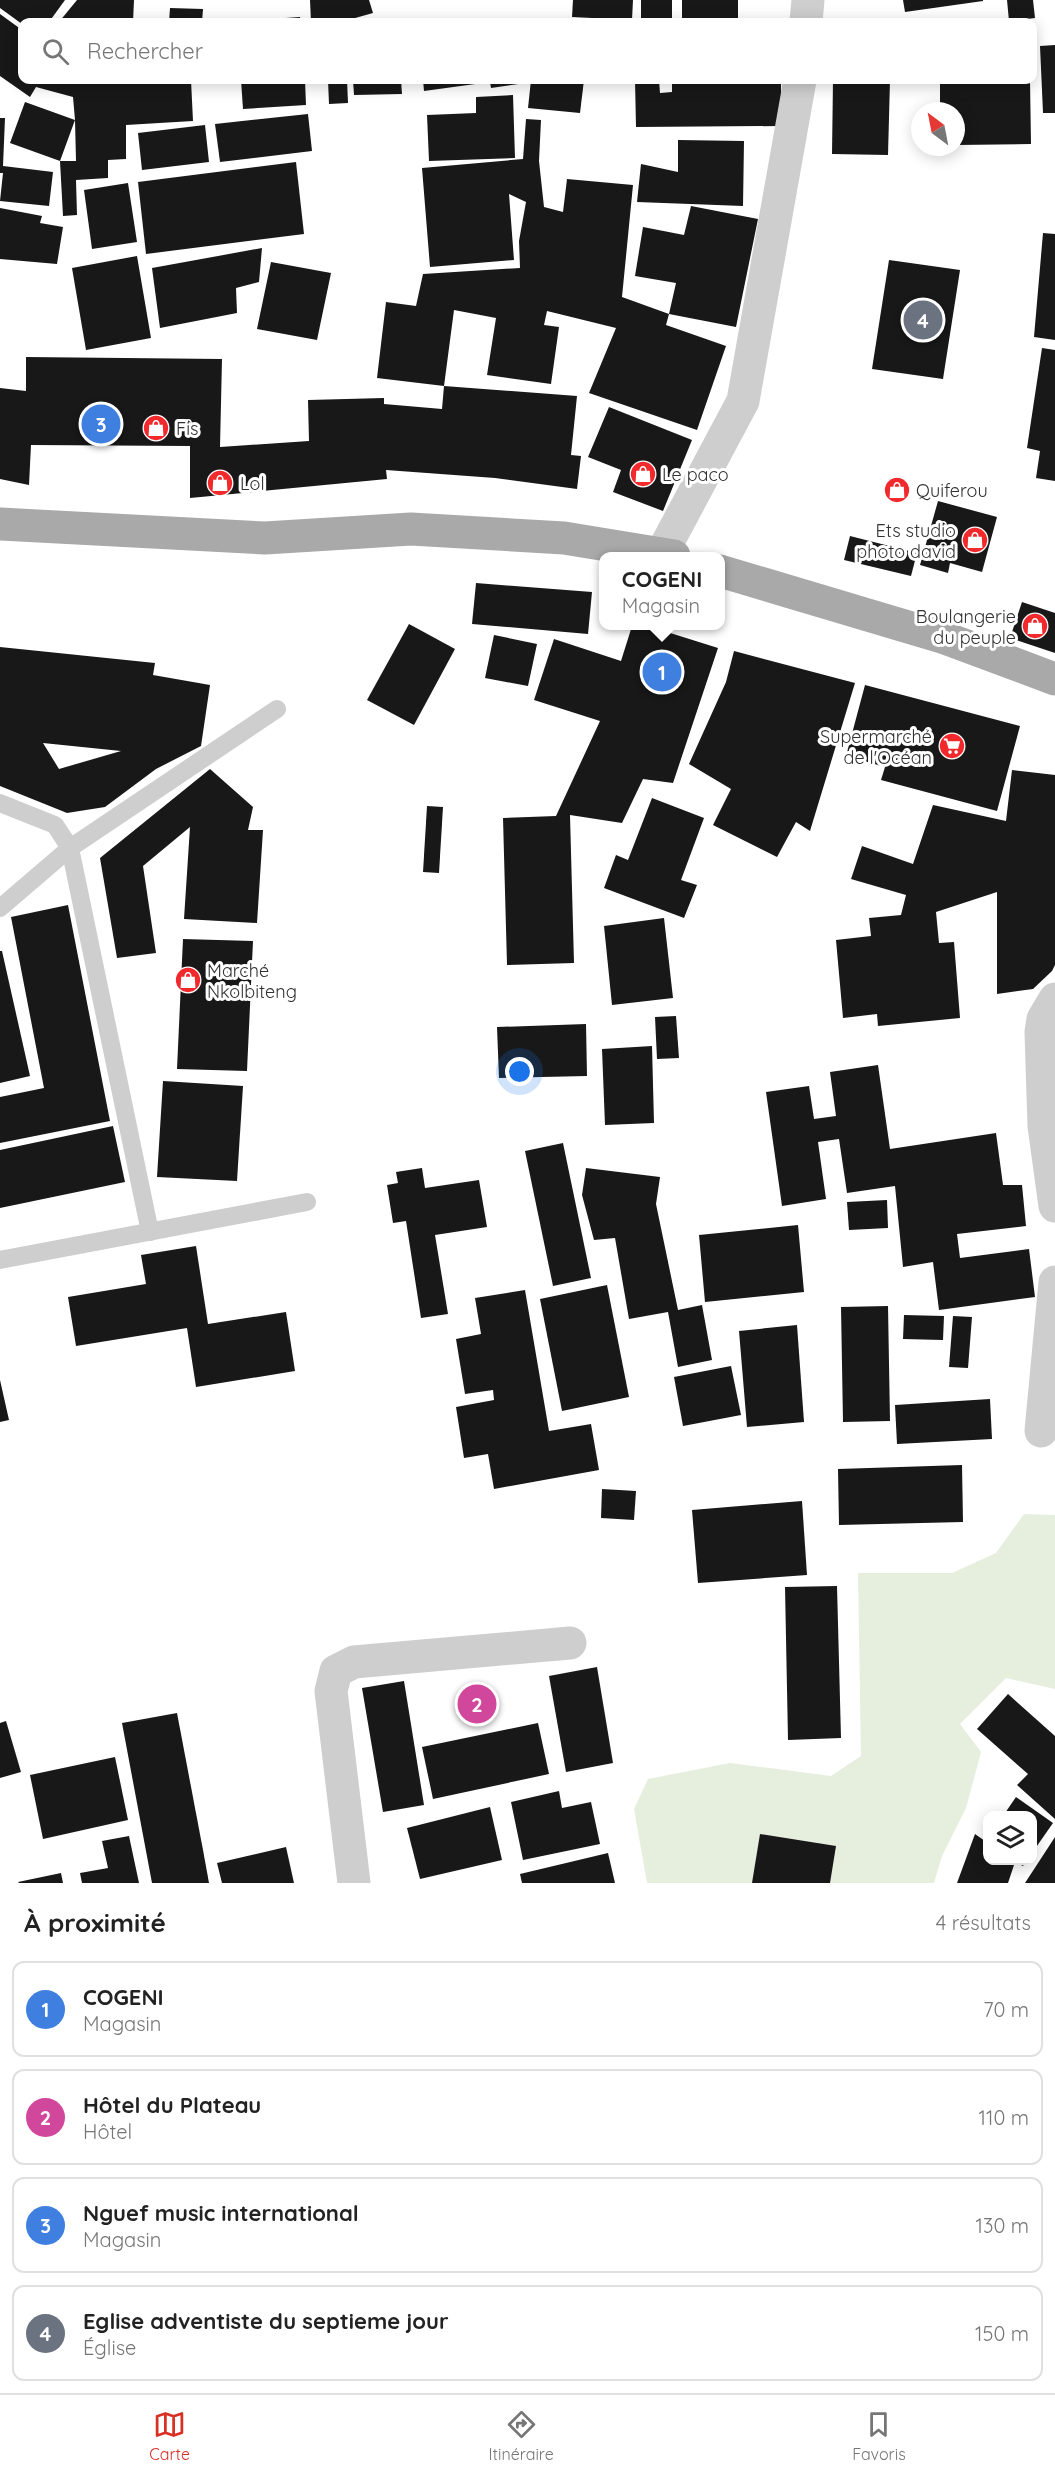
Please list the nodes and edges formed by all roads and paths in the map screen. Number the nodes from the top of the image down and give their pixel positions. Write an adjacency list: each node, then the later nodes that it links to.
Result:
1 (808, 0): 2 (street)
2 (806, 18)
3 (799, 84): 6 (street)
4 (0, 524): 5 (main road)
5 (650, 552)
6 (669, 552)
7 (725, 572): 8 (main road)
8 (1055, 679)
9 (277, 709): 11 (lane)
10 (0, 803): 11 (lane)
11 (70, 848): 12 (lane); 16 (lane)
12 (0, 908)
13 (1055, 999): 15 (street)
14 (307, 1202): 16 (lane)
15 (1055, 1206)
16 (150, 1232): 17 (lane)
17 (0, 1260)
18 (1055, 1282): 19 (street)
19 (1041, 1431)
20 (570, 1643): 21 (street)
21 (354, 1883)

